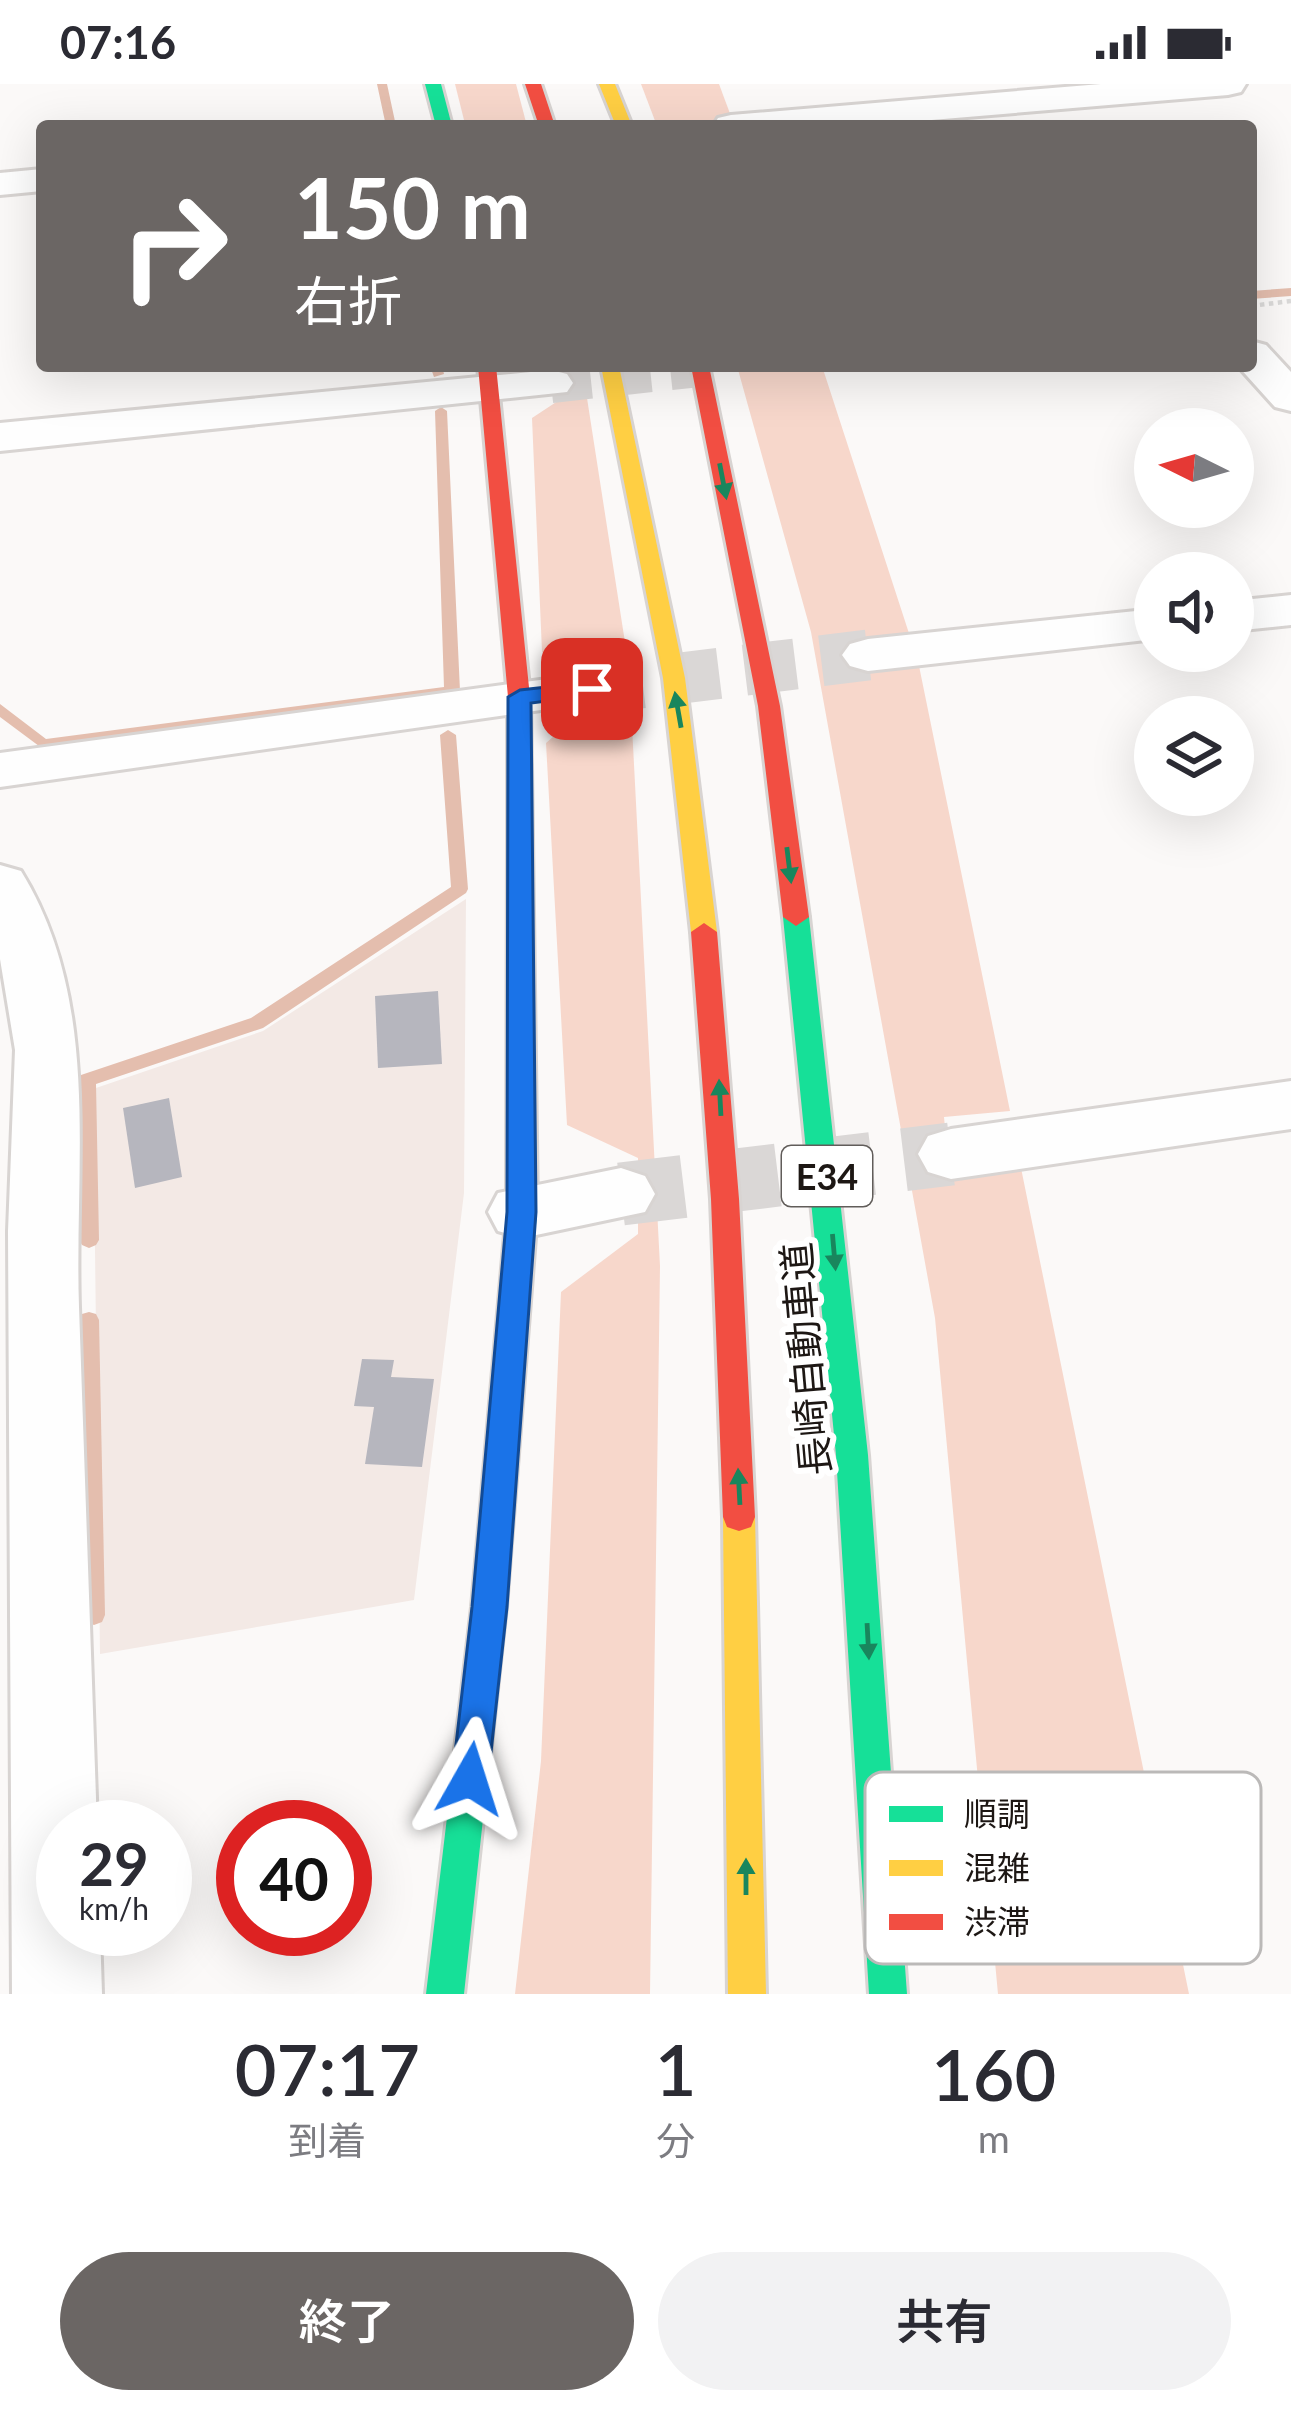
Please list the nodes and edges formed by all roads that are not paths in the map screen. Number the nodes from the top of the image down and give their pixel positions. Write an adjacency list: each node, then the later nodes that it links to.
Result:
1 (433, 84): 6 (main road)
2 (533, 84): 7 (main road)
3 (607, 84): 8 (main road)
4 (1228, 84): 5 (street)
5 (1076, 102): 9 (street)
6 (442, 120)
7 (545, 120)
8 (622, 120)
9 (817, 120)
10 (36, 181): 11 (street)
11 (0, 184)
12 (1257, 361): 17 (street)
13 (611, 372): 35 (main road, 長崎自動車道 / E34, one-way to 13)
14 (701, 372): 31 (main road, 長崎自動車道 / E34, one-way to 31)
15 (489, 378): 16 (street); 18 (street); 24 (main road)
16 (551, 383)
17 (1291, 398)
18 (0, 437)
19 (1291, 610): 20 (street)
20 (1254, 614)
21 (1134, 626): 22 (street)
22 (868, 655)
23 (592, 689): 24 (street)
24 (520, 697): 25 (street); 30 (main road)
25 (0, 770)
26 (0, 885): 33 (street)
27 (1291, 1105): 28 (street)
28 (951, 1154)
29 (621, 1194): 30 (street)
30 (522, 1212): 34 (main road)
31 (876, 1772)
32 (886, 1964): 36 (main road, 長崎自動車道 / E34, one-way to 36)
33 (57, 1994)
34 (445, 1994)
35 (747, 1994)
36 (888, 1994)

